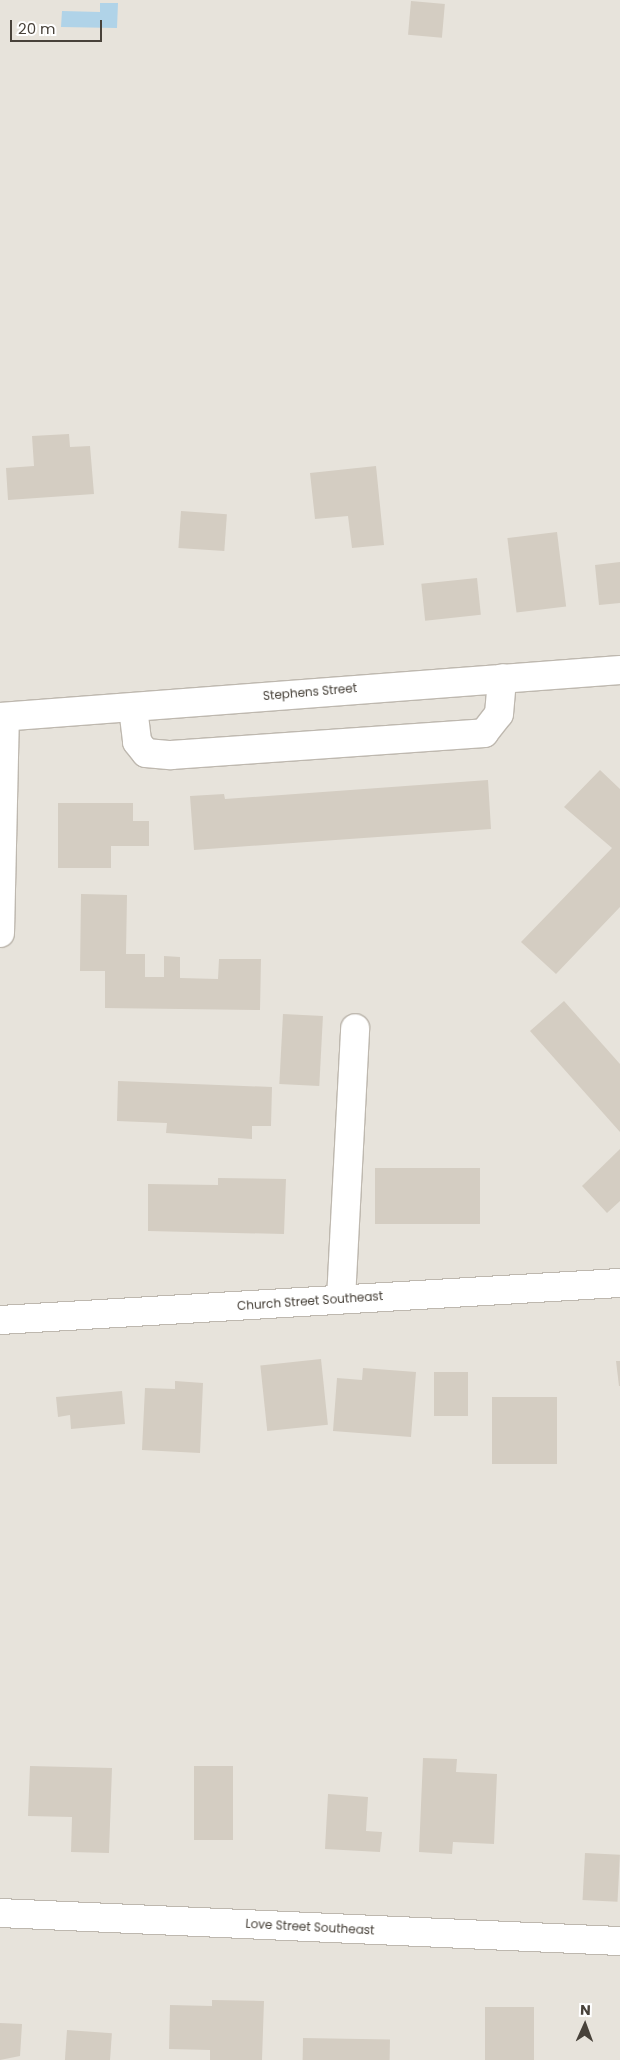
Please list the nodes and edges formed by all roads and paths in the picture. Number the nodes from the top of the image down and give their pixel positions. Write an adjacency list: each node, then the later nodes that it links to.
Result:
1 (620, 670): 2 (street, Stephens Street)
2 (502, 678): 3 (street, Stephens Street); 3 (street)
3 (133, 708): 4 (street, Stephens Street)
4 (2, 717): 5 (street)
5 (0, 932)
6 (355, 1028): 8 (street)
7 (620, 1283): 8 (street, Church Street Southeast)
8 (341, 1299): 9 (street, Church Street Southeast)
9 (0, 1320)
10 (0, 1913): 11 (street, Love Street Southeast)
11 (620, 1941)

